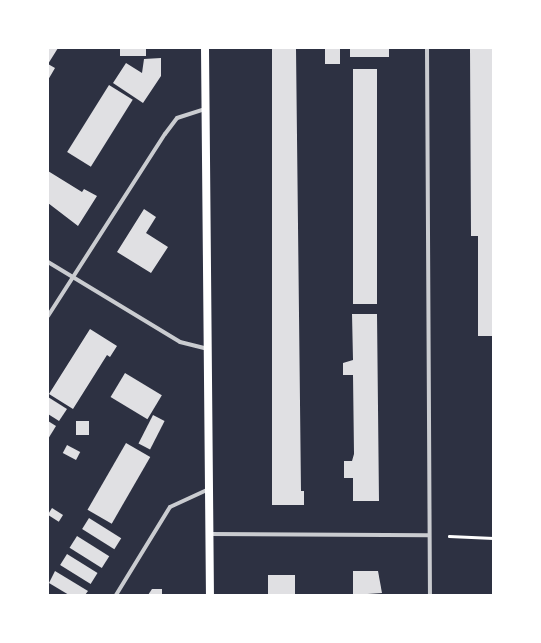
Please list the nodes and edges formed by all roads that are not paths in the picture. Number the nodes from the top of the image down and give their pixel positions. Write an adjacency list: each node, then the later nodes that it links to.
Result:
1 (205, 48): 3 (main road)
2 (427, 48): 10 (street)
3 (205, 109): 5 (street); 7 (main road)
4 (48, 262): 5 (street)
5 (72, 276): 6 (street); 7 (street)
6 (48, 316)
7 (208, 349): 8 (main road)
8 (210, 489): 9 (main road); 11 (street)
9 (210, 534): 10 (street); 12 (main road)
10 (429, 535): 13 (street)
11 (116, 595)
12 (210, 595)
13 (430, 595)

